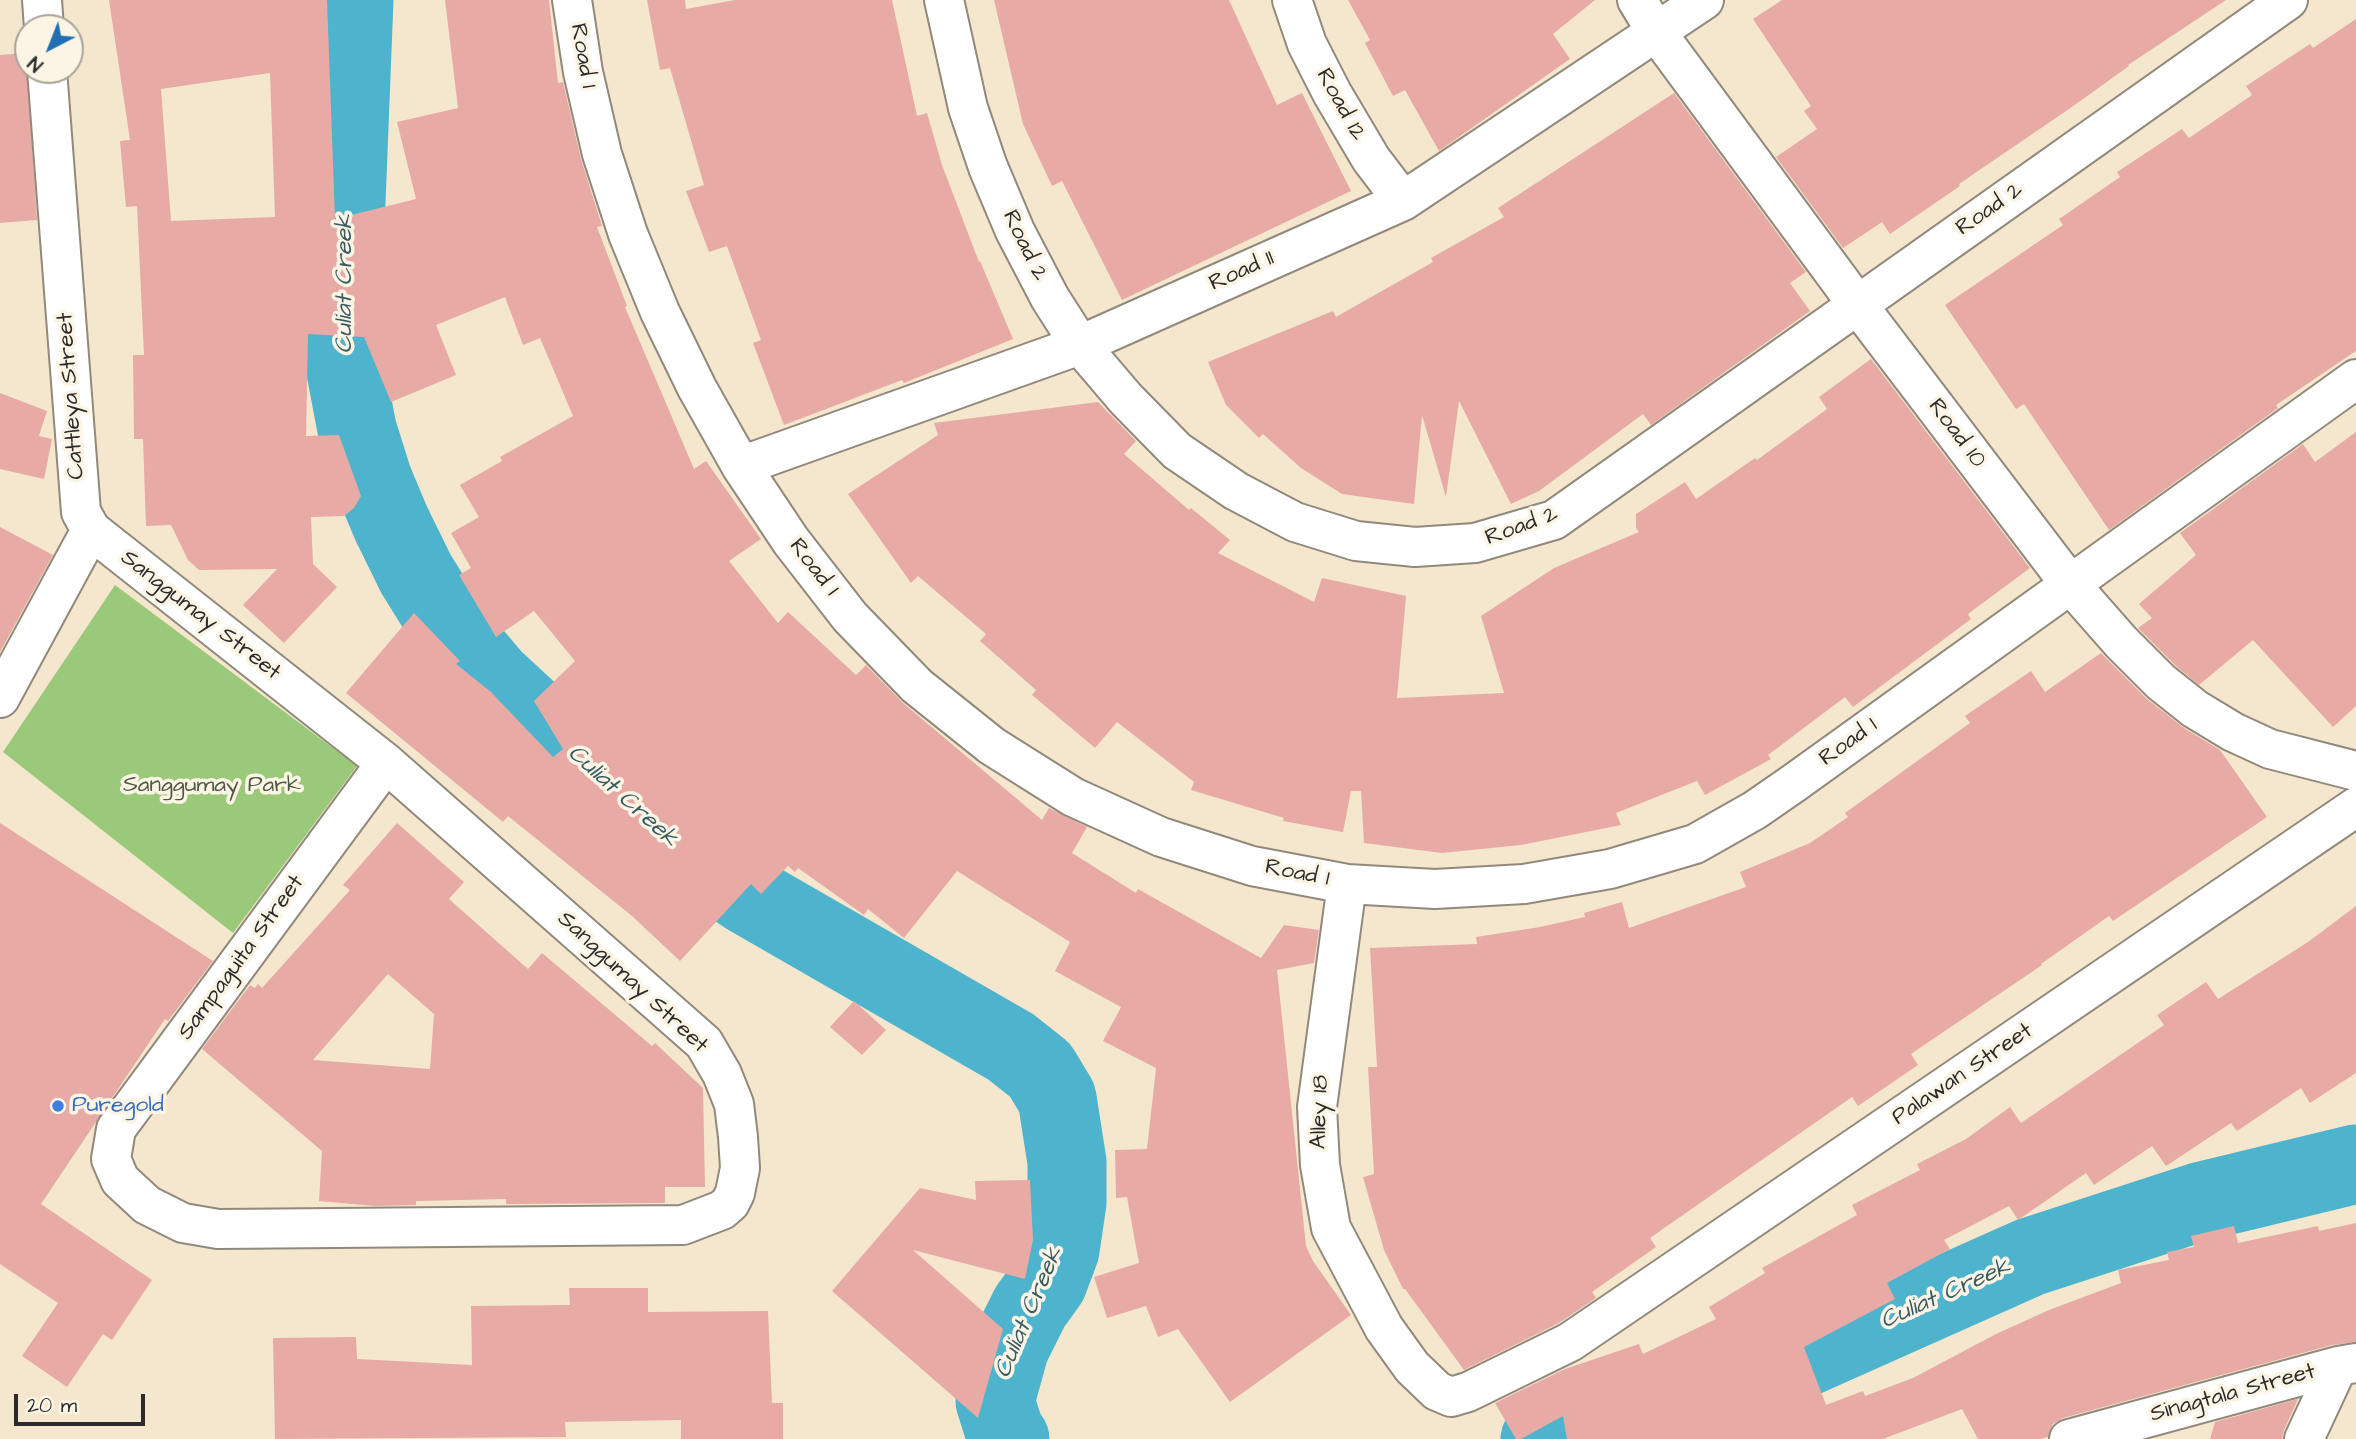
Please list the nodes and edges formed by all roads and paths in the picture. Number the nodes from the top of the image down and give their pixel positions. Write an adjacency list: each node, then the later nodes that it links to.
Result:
1 (572, 0): 13 (street, Road 1)
2 (944, 0): 11 (street, Road 2)
3 (1292, 0): 9 (street, Road 12)
4 (1637, 0): 7 (street, Road 10)
5 (1704, 0): 7 (street, Road 11)
6 (2288, 0): 10 (street, Road 2)
7 (1657, 33): 9 (street, Road 11); 10 (street, Road 10)
8 (48, 84): 14 (street, Cattleya Street)
9 (1404, 201): 11 (street, Road 11)
10 (1857, 304): 11 (street, Road 2); 15 (street, Road 10)
11 (1080, 345): 13 (street, Road 11)
12 (2356, 379): 15 (street, Road 1)
13 (741, 466): 20 (street, Road 1)
14 (91, 530): 16 (street); 17 (street, Sanggumay Street)
15 (2070, 584): 18 (street, Road 10); 20 (street, Road 1)
16 (0, 698)
17 (386, 764): 21 (street, Sampaguita Street); 21 (street, Sanggumay Street)
18 (2356, 771)
19 (2356, 807): 22 (street, Palawan Street)
20 (1347, 884): 22 (street, Alley 18)
21 (111, 1159)
22 (1384, 1328)
23 (2347, 1364): 24 (street, Sinagtala Street); 25 (street)
24 (2069, 1439)
25 (2304, 1439)

